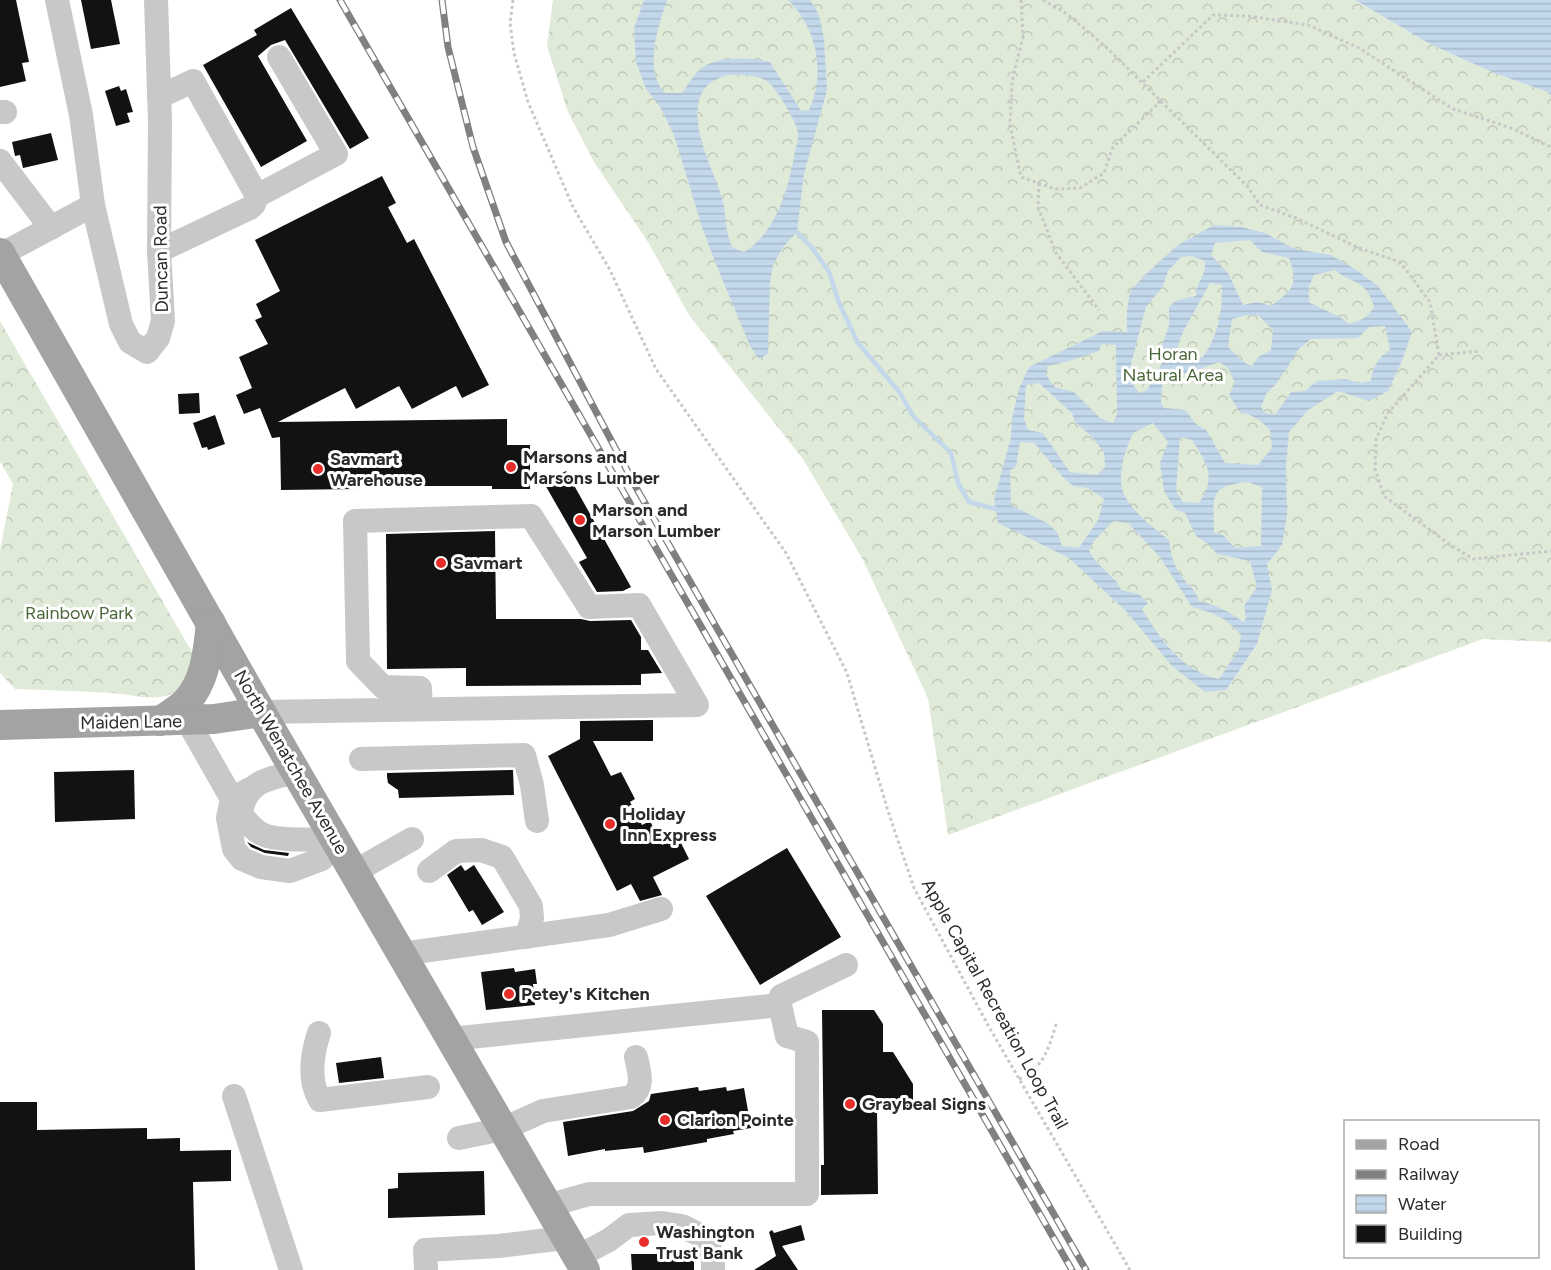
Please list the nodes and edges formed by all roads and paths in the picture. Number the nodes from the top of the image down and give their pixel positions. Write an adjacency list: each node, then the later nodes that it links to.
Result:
1 (57, 0): 14 (street, Duncan Road)
2 (156, 0): 8 (street, Duncan Road)
3 (513, 0): 44 (path, Apple Capital Recreation Loop Trail)
4 (1021, 0): 12 (path)
5 (1043, 0): 7 (path)
6 (279, 57): 13 (street)
7 (1143, 82): 9 (path); 10 (path)
8 (159, 97): 13 (street); 16 (street, Duncan Road)
9 (1161, 101): 12 (path); 20 (path)
10 (1551, 147)
11 (0, 161): 15 (street)
12 (1039, 183): 18 (path)
13 (256, 195): 16 (street)
14 (93, 205): 15 (street); 16 (street, Duncan Road)
15 (51, 228): 17 (street)
16 (159, 251)
17 (0, 254): 22 (main road, North Wenatchee Avenue)
18 (1099, 310)
19 (1480, 351): 20 (path)
20 (1439, 355): 21 (path)
21 (1551, 550)
22 (211, 623): 24 (main road, North Wenatchee Avenue); 25 (main road)
23 (421, 709): 23 (street); 24 (street)
24 (261, 712): 25 (main road, Maiden Lane); 28 (main road, North Wenatchee Avenue)
25 (174, 721): 26 (main road, Maiden Lane); 29 (street)
26 (0, 725)
27 (361, 759): 30 (street)
28 (296, 772): 29 (street); 31 (main road, North Wenatchee Avenue)
29 (241, 794): 31 (street); 31 (street)
30 (537, 821)
31 (335, 839): 34 (main road, North Wenatchee Avenue)
32 (412, 839): 34 (street)
33 (429, 871): 36 (street)
34 (354, 872): 37 (main road, North Wenatchee Avenue)
35 (661, 909): 36 (street)
36 (527, 937): 37 (street)
37 (401, 954): 42 (main road, North Wenatchee Avenue)
38 (846, 965): 39 (street)
39 (780, 1005): 42 (street); 49 (street)
40 (1058, 1022): 44 (path)
41 (319, 1033): 45 (street)
42 (450, 1039): 47 (main road, North Wenatchee Avenue)
43 (636, 1057): 47 (street)
44 (1019, 1079): 54 (path, Apple Capital Recreation Loop Trail)
45 (428, 1087)
46 (234, 1096): 51 (street)
47 (503, 1129): 48 (street); 49 (main road, North Wenatchee Avenue)
48 (459, 1138)
49 (547, 1206): 50 (main road, North Wenatchee Avenue)
50 (576, 1255): 52 (street); 53 (street)
51 (291, 1270)
52 (426, 1270)
53 (713, 1270)
54 (1130, 1270)

